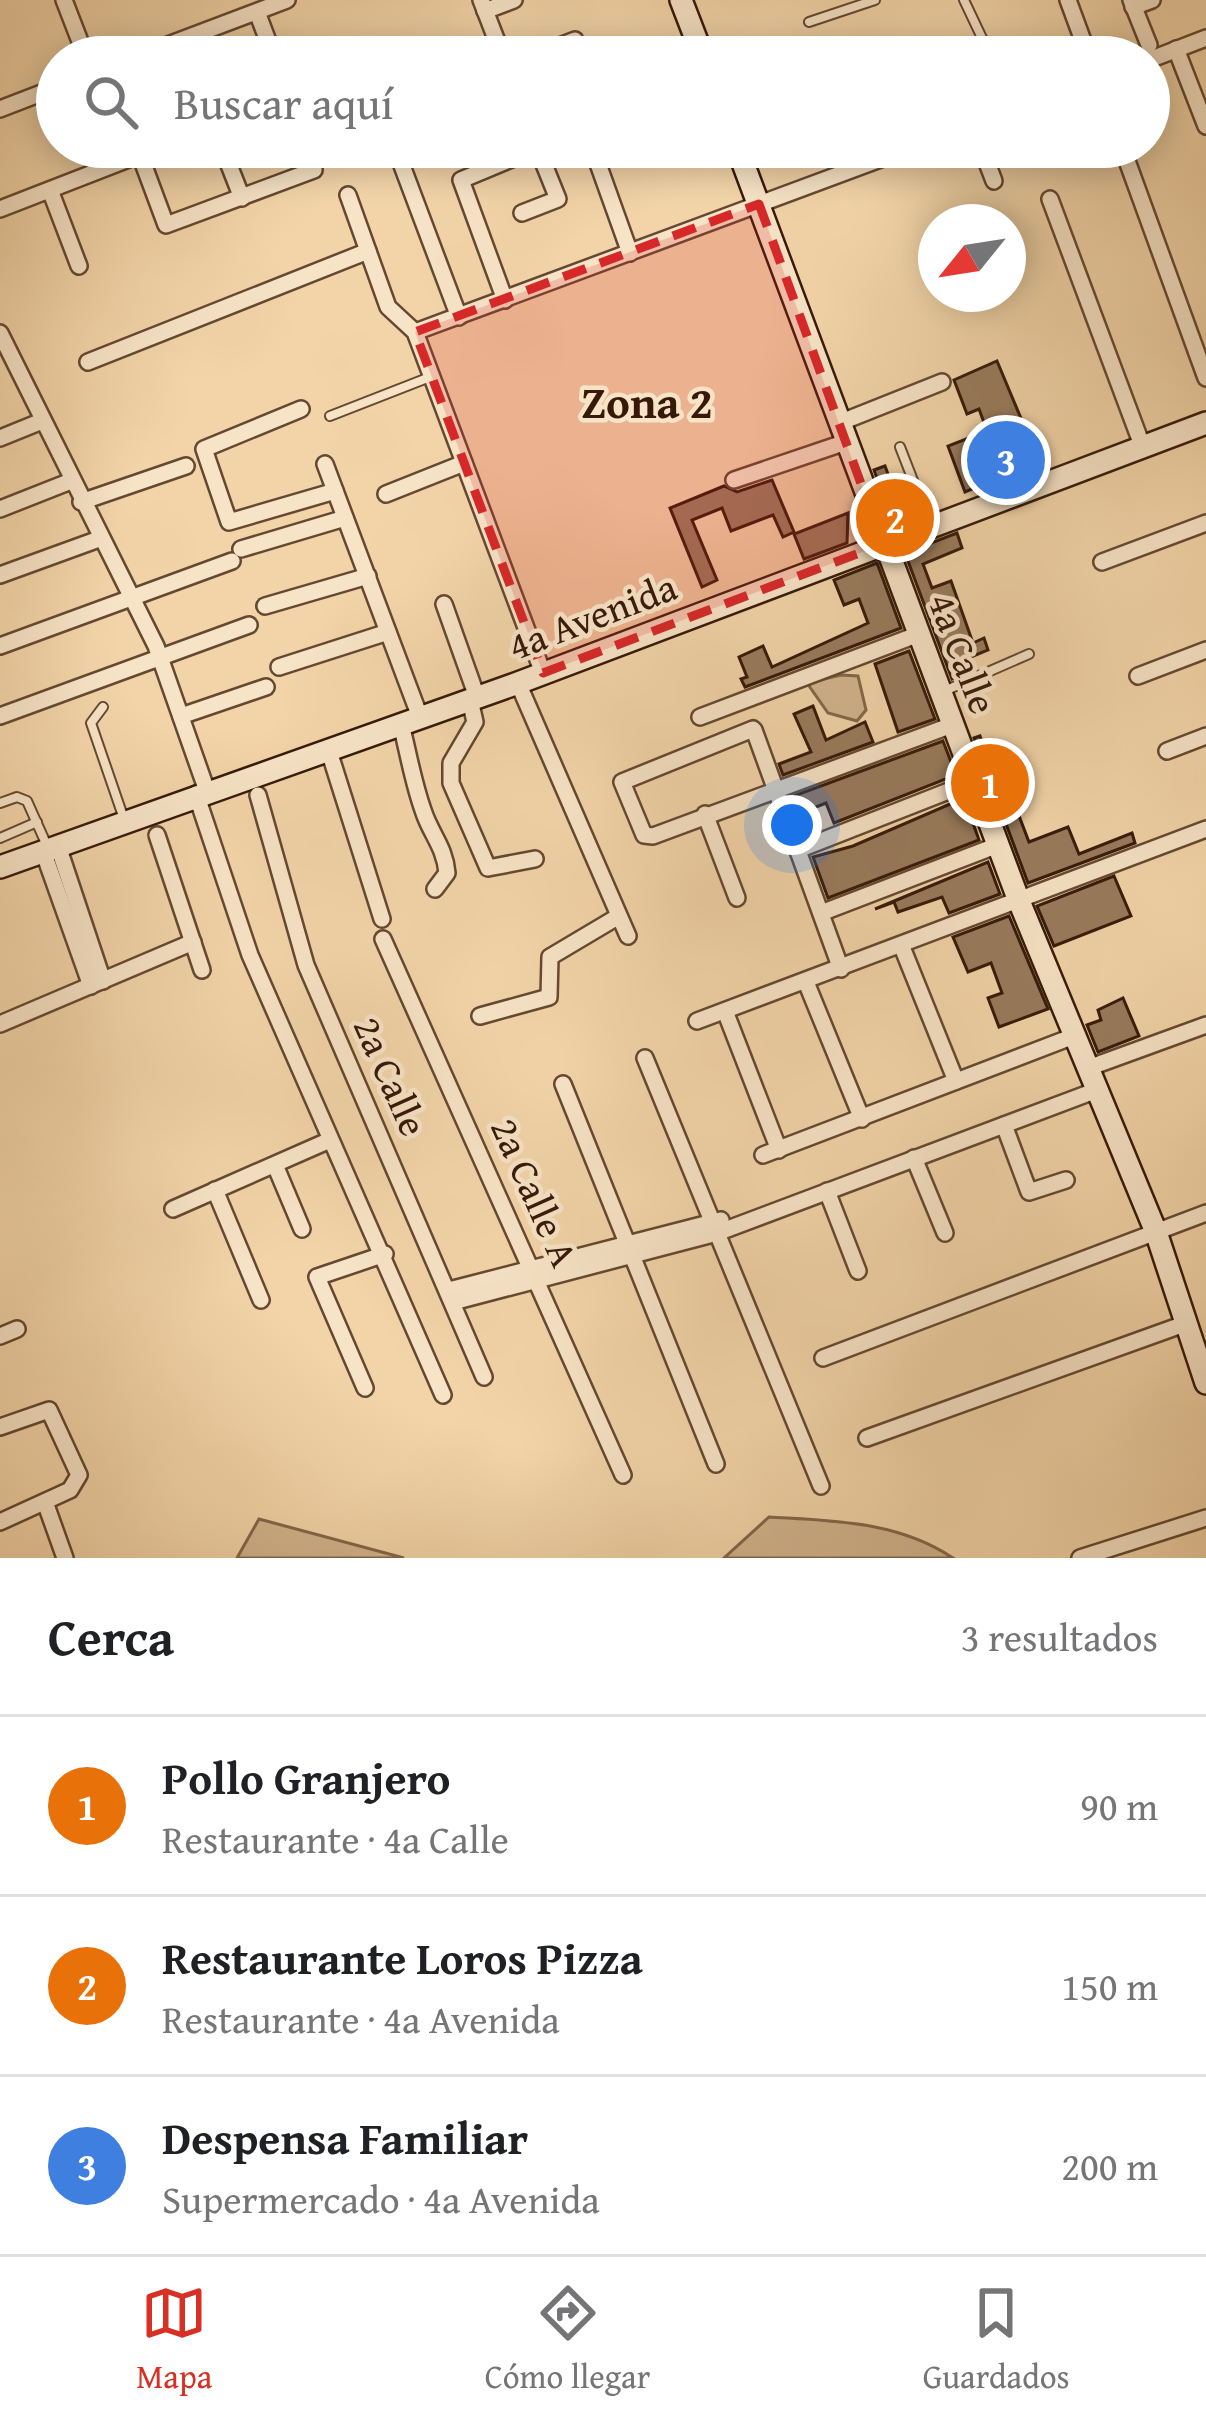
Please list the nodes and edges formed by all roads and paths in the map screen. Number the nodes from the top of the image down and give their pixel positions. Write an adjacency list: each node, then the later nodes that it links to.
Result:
1 (64, 0): 13 (street)
2 (287, 0): 11 (street)
3 (514, 0): 10 (street)
4 (681, 0): 17 (main road)
5 (875, 0): 12 (lane)
6 (964, 0): 18 (lane)
7 (1068, 0): 19 (street)
8 (1153, 0): 9 (street)
9 (1132, 3): 20 (street)
10 (483, 5): 16 (street)
11 (257, 12): 14 (street); 15 (street)
12 (809, 22)
13 (78, 36)
14 (192, 36)
15 (266, 36)
16 (495, 36)
17 (695, 36)
18 (981, 36)
19 (1081, 36)
20 (1143, 36)
21 (1206, 38): 23 (street)
22 (1170, 50): 23 (street)
23 (1176, 50): 26 (street)
24 (36, 95): 25 (street)
25 (0, 109)
26 (1206, 126)
27 (100, 168): 40 (street)
28 (144, 168): 42 (street)
29 (230, 168): 42 (street)
30 (314, 168): 42 (street)
31 (403, 168): 51 (street)
32 (490, 168): 50 (street)
33 (546, 168): 46 (street)
34 (600, 168): 48 (street)
35 (745, 168): 44 (main road, 4a Calle)
36 (856, 168): 44 (street)
37 (989, 168): 39 (street)
38 (1130, 168): 56 (street)
39 (994, 181)
40 (50, 190): 45 (street); 49 (street)
41 (348, 195): 47 (street)
42 (242, 198)
43 (1049, 200): 65 (street)
44 (759, 204): 48 (street); 62 (main road, 4a Calle)
45 (0, 209)
46 (522, 213)
47 (368, 251): 52 (street); 54 (street)
48 (630, 253): 50 (street)
49 (79, 266)
50 (505, 300): 51 (street)
51 (459, 316): 52 (street)
52 (415, 332): 55 (street)
53 (0, 333): 60 (street)
54 (88, 362)
55 (431, 377): 59 (lane); 68 (street)
56 (1206, 378)
57 (942, 382): 62 (street)
58 (302, 409): 72 (street)
59 (330, 416)
60 (42, 422): 63 (street); 71 (street)
61 (1206, 423): 65 (main road, 4a Avenida)
62 (843, 433): 70 (street); 81 (main road, 4a Calle)
63 (0, 437)
64 (1004, 442): 73 (lane)
65 (1142, 445): 73 (main road, 4a Avenida)
66 (900, 447): 79 (lane)
67 (325, 464): 72 (street)
68 (464, 464): 74 (street); 96 (street)
69 (186, 466): 75 (street)
70 (734, 480)
71 (71, 481): 75 (street); 76 (street)
72 (335, 491): 77 (street)
73 (1022, 491): 79 (main road, 4a Avenida)
74 (386, 494)
75 (81, 502): 80 (street)
76 (0, 509)
77 (345, 518): 84 (street); 85 (street)
78 (1206, 523): 82 (street)
79 (930, 526): 81 (main road, 4a Avenida)
80 (99, 539): 83 (street); 85 (street)
81 (883, 544): 90 (main road, 4a Calle); 96 (main road, 4a Avenida)
82 (1102, 562)
83 (0, 575)
84 (368, 576): 87 (street); 89 (street)
85 (128, 597): 91 (street); 94 (street)
86 (444, 604): 101 (street)
87 (265, 606)
88 (249, 625): 94 (street)
89 (388, 632): 95 (street); 106 (street)
90 (919, 634): 100 (main road, 4a Calle); 105 (street)
91 (0, 646)
92 (1206, 650): 97 (street)
93 (1029, 654): 100 (lane)
94 (161, 658): 103 (street); 104 (street)
95 (278, 667)
96 (543, 673): 98 (main road, 4a Avenida)
97 (1138, 676)
98 (518, 683): 101 (main road, 4a Avenida); 131 (street)
99 (266, 687): 104 (street)
100 (940, 693): 107 (main road, 4a Calle)
101 (474, 698): 106 (main road, 4a Avenida); 125 (street)
102 (103, 707): 117 (lane)
103 (0, 716)
104 (181, 716): 113 (street)
105 (700, 717)
106 (410, 720): 109 (main road, 4a Avenida); 127 (street)
107 (952, 725): 111 (main road, 4a Calle); 112 (street)
108 (1206, 736): 110 (street)
109 (328, 748): 113 (main road, 4a Avenida); 132 (street)
110 (1167, 751)
111 (974, 781): 122 (main road, 4a Calle); 124 (street)
112 (775, 787): 116 (street); 116 (street); 124 (street)
113 (201, 792): 117 (main road, 4a Avenida); 153 (street)
114 (258, 795): 169 (street, 2a Calle)
115 (0, 803): 118 (lane)
116 (705, 814): 128 (street)
117 (125, 821): 123 (main road, 4a Avenida)
118 (37, 822): 121 (lane); 123 (lane)
119 (1206, 829): 129 (street)
120 (157, 835): 135 (street)
121 (0, 838)
122 (998, 844): 129 (main road, 4a Calle); 130 (street)
123 (50, 849): 126 (main road, 4a Avenida); 140 (street)
124 (798, 850): 130 (street)
125 (535, 859)
126 (2, 861)
127 (435, 889)
128 (737, 898)
129 (1019, 901): 136 (street); 146 (main road, 4a Calle)
130 (820, 913): 137 (street)
131 (619, 916): 133 (street); 142 (street)
132 (382, 919)
133 (628, 936)
134 (383, 939): 168 (street, 2a Calle A)
135 (193, 942): 138 (street); 140 (street)
136 (902, 947): 137 (street); 149 (street)
137 (841, 969): 139 (street)
138 (202, 970)
139 (806, 982): 141 (street); 151 (street)
140 (97, 983): 144 (street)
141 (725, 1011): 143 (street); 151 (street)
142 (480, 1016)
143 (697, 1021)
144 (0, 1024)
145 (1206, 1025): 148 (street)
146 (1074, 1036): 148 (main road, 4a Calle); 149 (street)
147 (645, 1058): 161 (street)
148 (1093, 1079): 152 (street); 163 (main road, 4a Calle)
149 (956, 1081): 151 (street)
150 (562, 1084): 165 (street)
151 (862, 1119)
152 (1004, 1125): 154 (street); 156 (street)
153 (330, 1140): 155 (street); 166 (street)
154 (914, 1158): 158 (street); 164 (street)
155 (275, 1165): 157 (street); 162 (street)
156 (1066, 1180)
157 (215, 1190): 159 (street); 170 (street)
158 (827, 1191): 161 (street); 167 (street)
159 (173, 1208)
160 (1206, 1213): 163 (street)
161 (715, 1227): 165 (street); 183 (street)
162 (302, 1228)
163 (1156, 1232): 171 (main road, 4a Calle); 174 (street)
164 (945, 1234)
165 (627, 1248): 168 (street); 181 (street)
166 (385, 1253): 177 (street); 178 (street)
167 (858, 1271)
168 (536, 1272): 169 (street); 182 (street, 2a Calle A)
169 (451, 1296): 175 (street, 2a Calle)
170 (261, 1300)
171 (1187, 1323): 176 (main road, 4a Calle); 180 (street)
172 (17, 1329): 173 (street)
173 (0, 1336)
174 (824, 1358)
175 (484, 1377)
176 (1206, 1383)
177 (365, 1388)
178 (443, 1395)
179 (0, 1427): 184 (street)
180 (867, 1438)
181 (716, 1464)
182 (623, 1474)
183 (821, 1486)
184 (45, 1502): 186 (street); 187 (street)
185 (1206, 1518): 188 (street)
186 (0, 1522)
187 (65, 1558)
188 (1081, 1558)

